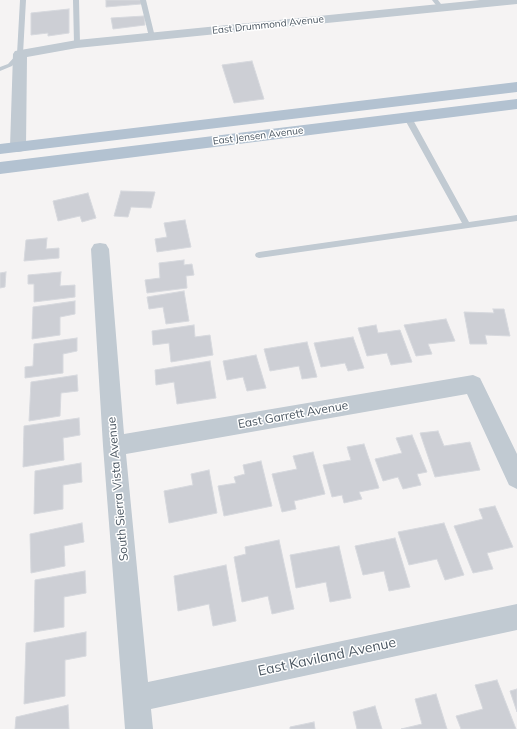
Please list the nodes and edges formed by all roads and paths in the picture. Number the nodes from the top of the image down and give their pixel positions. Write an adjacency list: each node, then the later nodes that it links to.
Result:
1 (23, 0): 8 (lane)
2 (76, 0): 7 (lane)
3 (142, 0): 6 (lane)
4 (517, 0): 5 (street, East Drummond Avenue)
5 (438, 4): 6 (street, East Drummond Avenue)
6 (152, 37): 7 (street, East Drummond Avenue)
7 (77, 44): 8 (street, East Drummond Avenue)
8 (20, 54): 9 (lane); 13 (street)
9 (0, 69)
10 (517, 87): 13 (main road, East Jensen Avenue)
11 (517, 104): 12 (main road, East Jensen Avenue)
12 (408, 118): 15 (main road, East Jensen Avenue); 17 (lane)
13 (18, 147): 14 (main road, East Jensen Avenue)
14 (0, 149)
15 (0, 168)
16 (517, 218): 17 (lane)
17 (467, 226): 19 (lane)
18 (100, 249): 20 (street, South Sierra Vista Avenue)
19 (259, 255)
20 (114, 446): 21 (street, East Garrett Avenue); 23 (street, South Sierra Vista Avenue)
21 (517, 478)
22 (517, 617): 23 (street, East Kaviland Avenue)
23 (137, 698): 24 (street, South Sierra Vista Avenue)
24 (139, 729)

